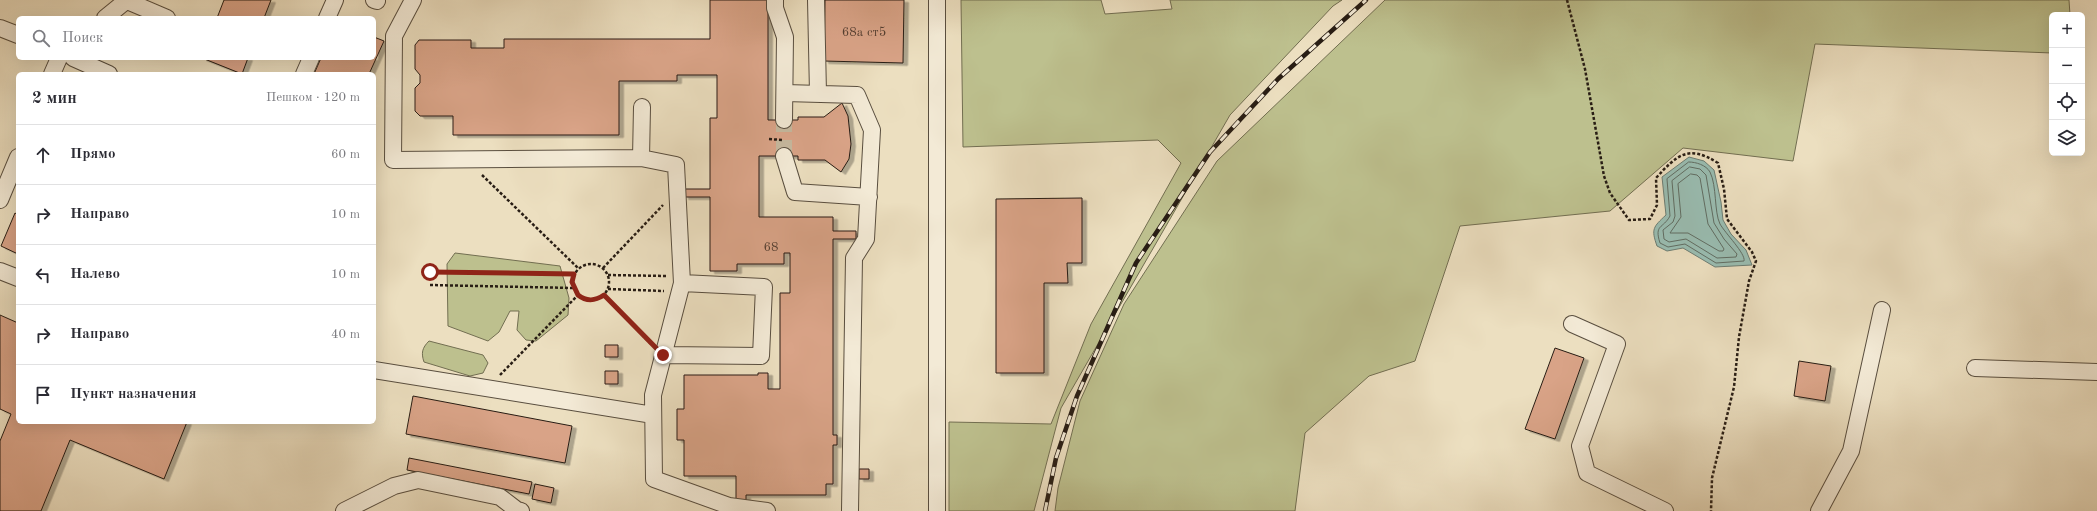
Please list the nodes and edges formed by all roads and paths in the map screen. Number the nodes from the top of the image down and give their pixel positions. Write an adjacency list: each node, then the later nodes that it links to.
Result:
1 (127, 0): 8 (street); 9 (street)
2 (335, 0): 10 (street)
3 (413, 0): 27 (street)
4 (775, 0): 19 (street)
5 (816, 0): 20 (street)
6 (937, 0): 57 (street)
7 (1566, 0): 59 (path)
8 (107, 16)
9 (163, 16)
10 (329, 16)
11 (0, 28): 12 (street)
12 (16, 34)
13 (58, 60): 16 (street)
14 (77, 60): 17 (street)
15 (310, 60): 18 (street)
16 (53, 72)
17 (104, 72)
18 (305, 72)
19 (785, 92): 20 (street); 22 (street)
20 (818, 93): 30 (street)
21 (642, 107): 26 (street)
22 (784, 120)
23 (769, 139): 24 (path)
24 (784, 140)
25 (784, 156): 30 (street)
26 (641, 158): 27 (street); 29 (street)
27 (466, 160): 32 (path)
28 (16, 162): 31 (street)
29 (677, 189): 33 (path); 39 (street)
30 (869, 196): 56 (street)
31 (0, 200)
32 (578, 268): 33 (path); 36 (path)
33 (603, 268): 37 (path)
34 (0, 271): 38 (street)
35 (430, 272): 36 (path)
36 (574, 274): 41 (path)
37 (608, 275): 39 (path); 42 (path)
38 (16, 277)
39 (680, 284): 42 (path); 47 (street); 47 (street)
40 (430, 285): 41 (path)
41 (574, 288): 43 (path)
42 (608, 289): 44 (path)
43 (578, 295): 44 (path); 51 (path)
44 (604, 295): 47 (path)
45 (1882, 310): 60 (street)
46 (1572, 324): 58 (street)
47 (663, 355): 52 (street)
48 (1975, 368): 50 (street)
49 (376, 370): 51 (street)
50 (2097, 372)
51 (488, 387): 52 (street)
52 (653, 415): 55 (street)
53 (344, 511): 54 (street)
54 (518, 511)
55 (767, 511)
56 (850, 511)
57 (937, 511)
58 (1665, 511)
59 (1711, 511)
60 (1819, 511)

